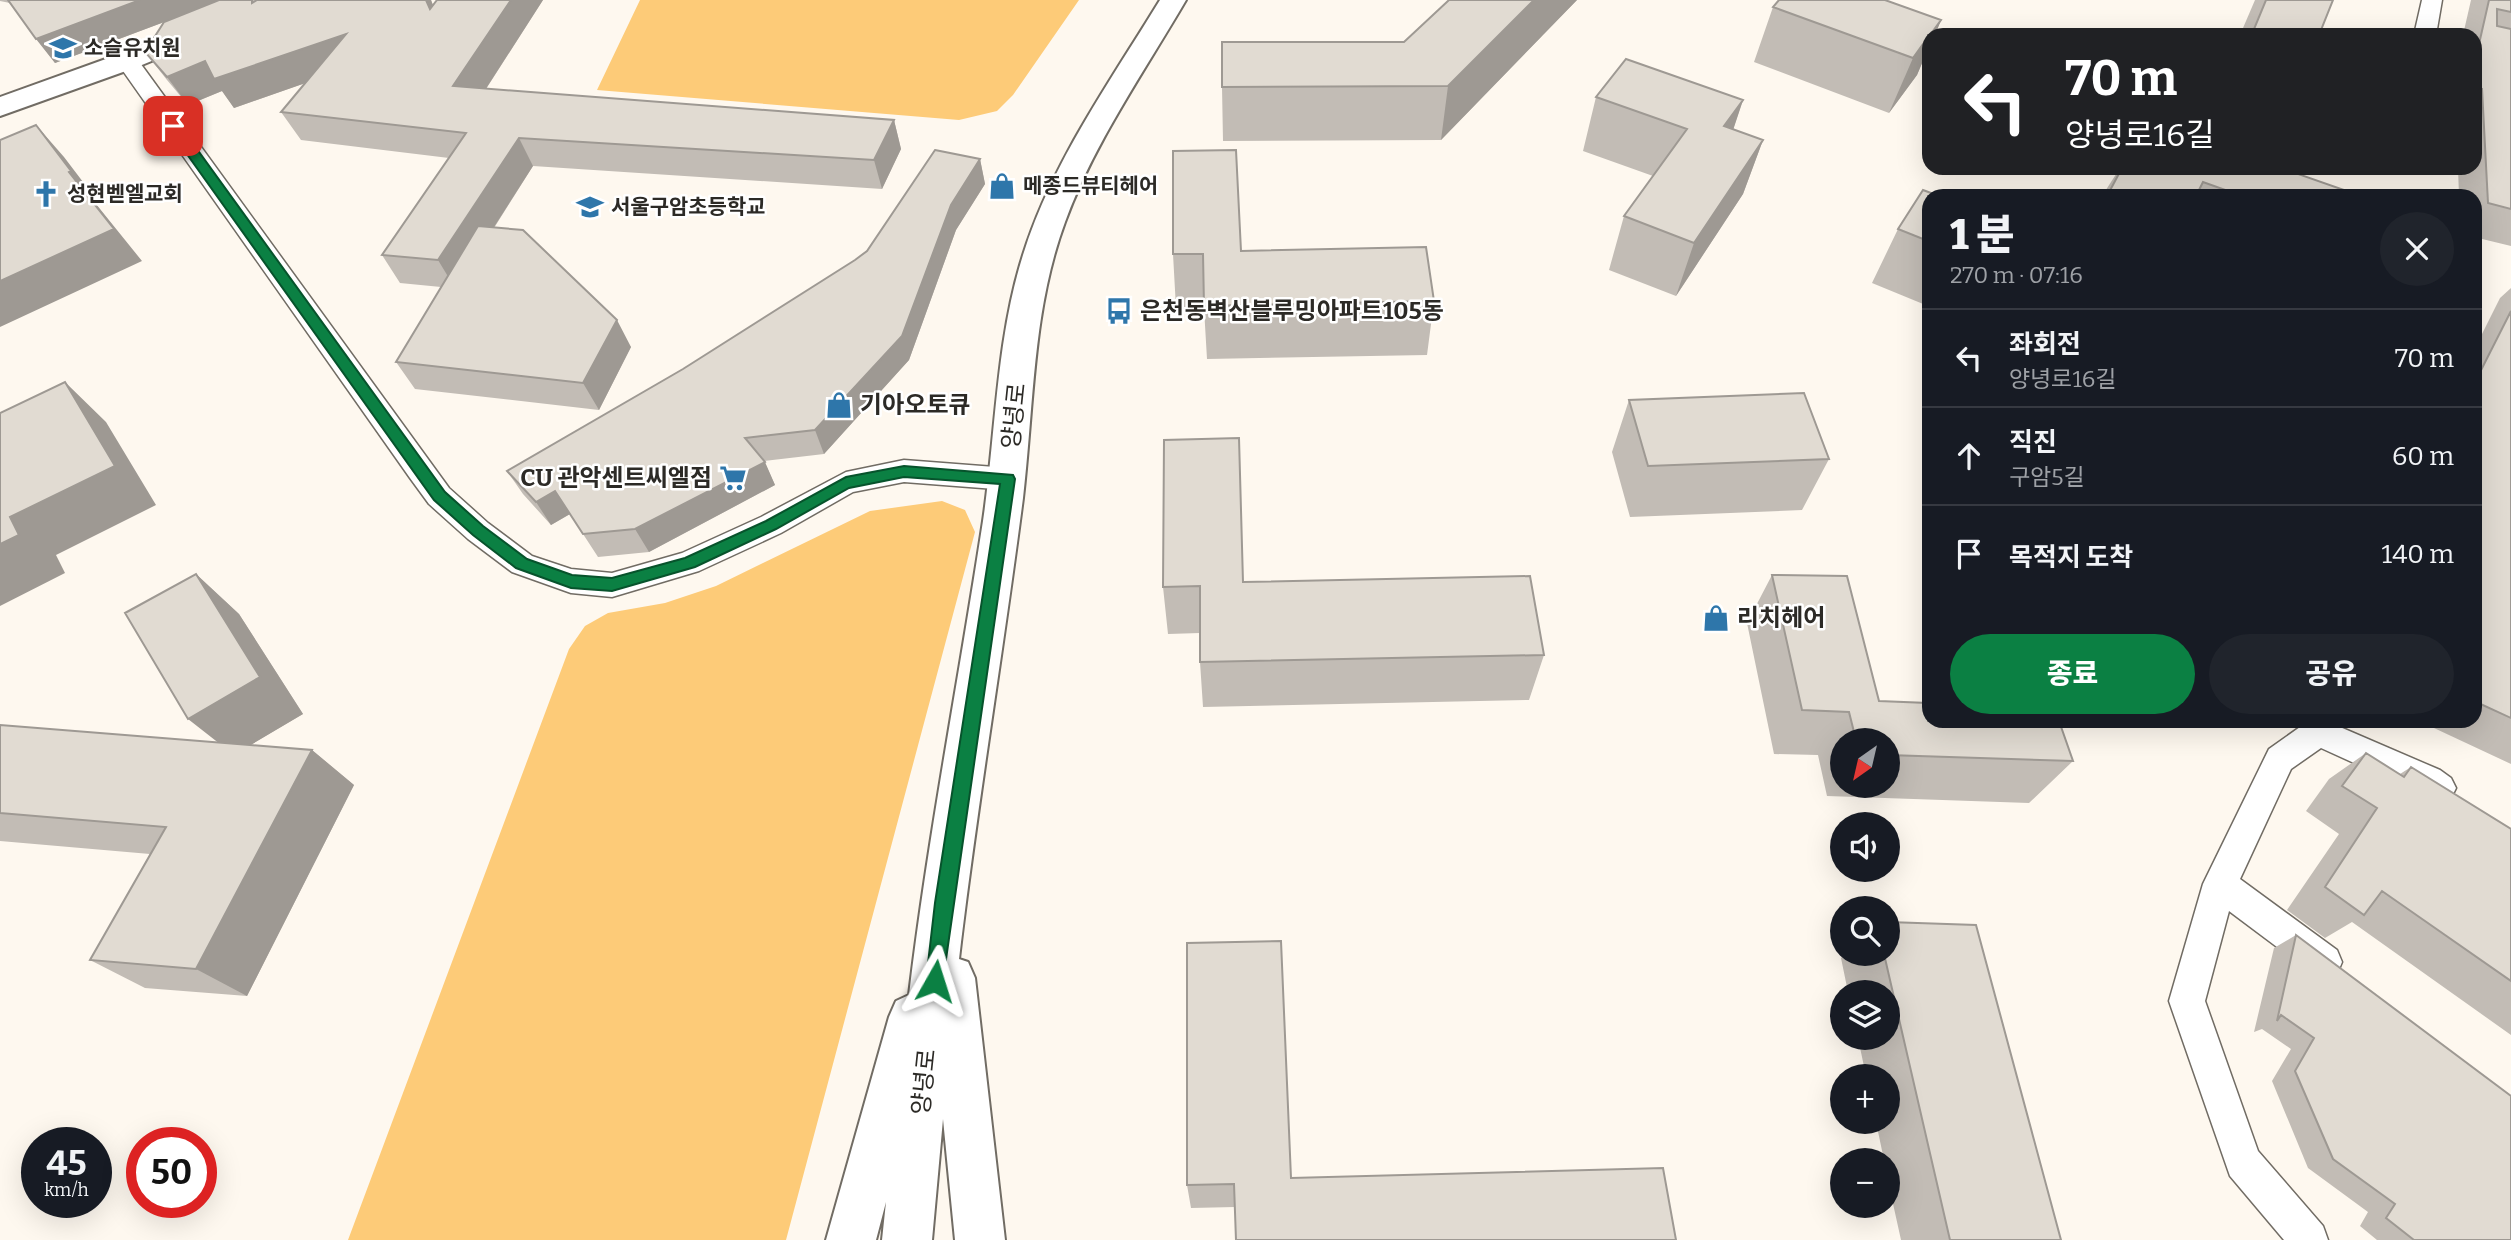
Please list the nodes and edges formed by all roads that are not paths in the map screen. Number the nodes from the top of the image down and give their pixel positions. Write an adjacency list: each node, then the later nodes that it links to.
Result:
1 (277, 0): 5 (main road)
2 (1173, 0): 7 (main road, 양녕로)
3 (2432, 0): 4 (lane)
4 (2426, 28)
5 (127, 61): 6 (main road); 7 (lane)
6 (0, 107)
7 (1008, 479): 10 (main road, 양녕로)
8 (2470, 807): 9 (lane)
9 (2220, 884): 11 (lane); 15 (lane)
10 (944, 903): 12 (main road); 13 (main road, 양녕로); 14 (main road)
11 (2354, 983)
12 (851, 1240)
13 (907, 1240)
14 (980, 1240)
15 (2308, 1240)

